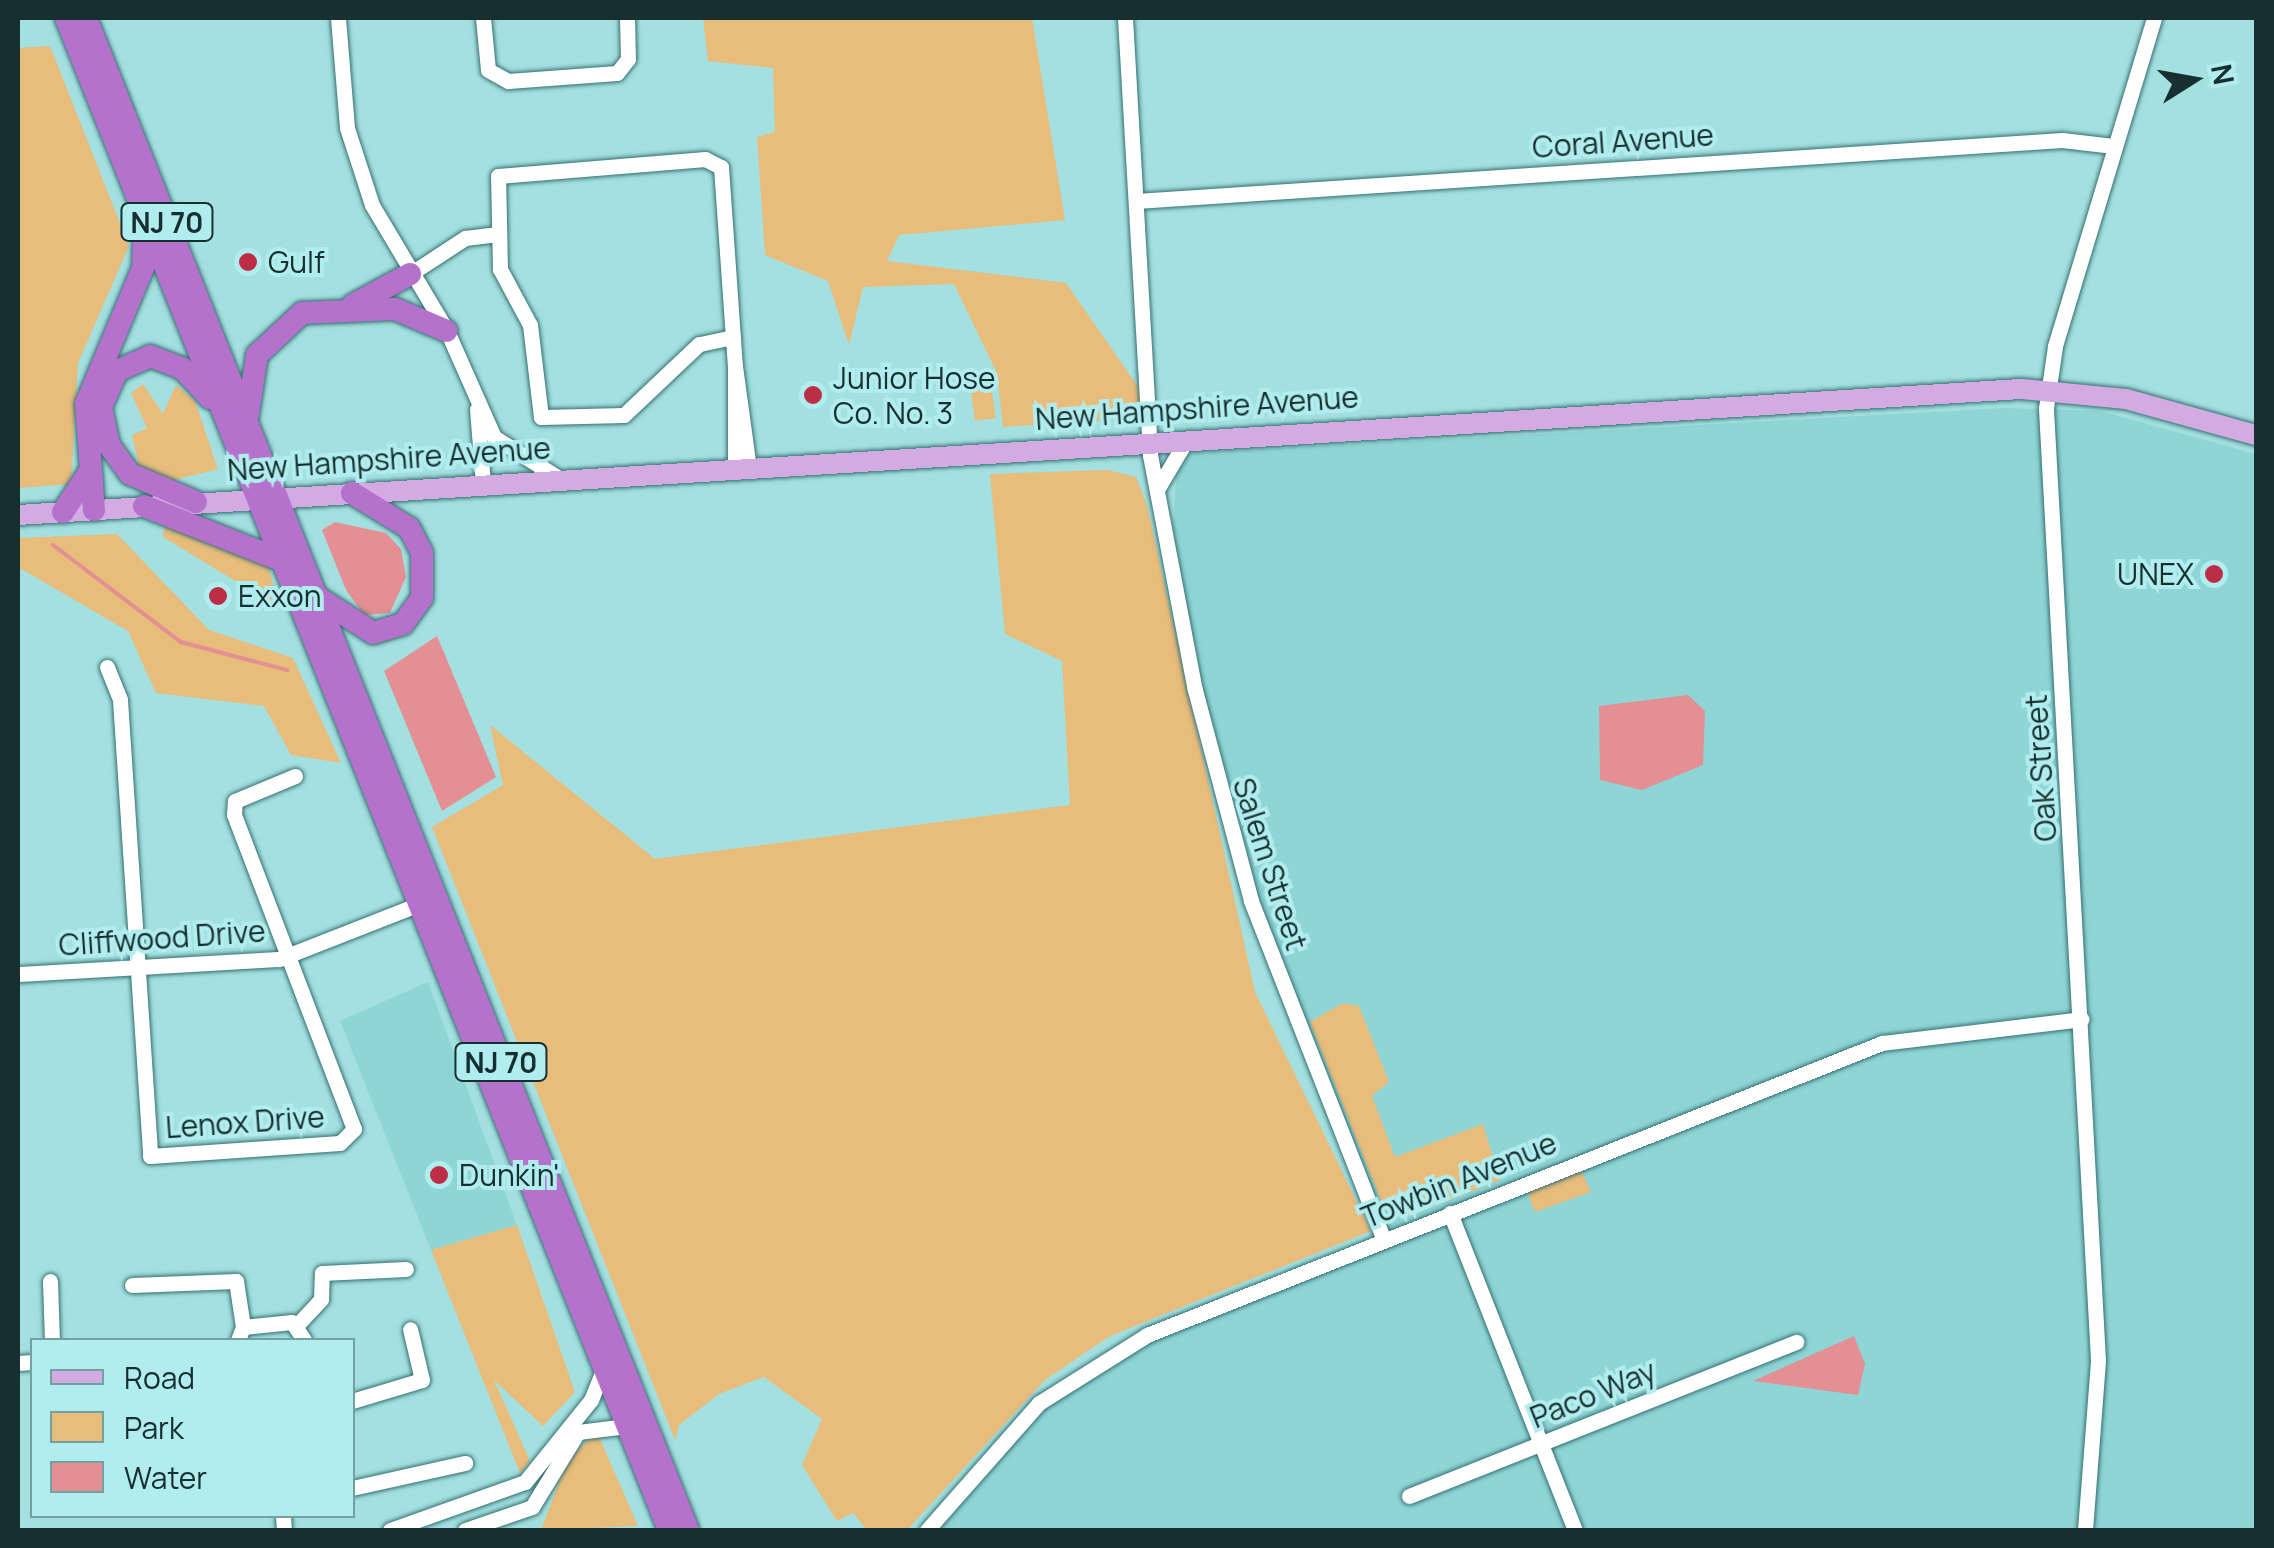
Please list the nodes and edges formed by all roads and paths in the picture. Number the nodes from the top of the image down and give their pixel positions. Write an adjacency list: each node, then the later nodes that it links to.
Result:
1 (66, 18): 10 (highway, NJ 70)
2 (86, 18): 18 (highway, NJ 70)
3 (338, 18): 12 (street)
4 (483, 18): 5 (street)
5 (627, 18)
6 (1125, 18): 9 (street, Salem Street)
7 (2154, 18): 8 (street, Oak Street)
8 (2114, 146): 9 (street, Coral Avenue); 16 (street, Oak Street)
9 (1136, 201): 21 (street, Salem Street)
10 (140, 206): 18 (highway, NJ 70); 23 (highway)
11 (498, 234): 12 (street); 15 (street); 15 (street)
12 (410, 274): 13 (highway); 14 (street)
13 (350, 306): 14 (highway); 18 (highway)
14 (447, 331): 17 (street)
15 (732, 337): 22 (street)
16 (2047, 390): 19 (main road, New Hampshire Avenue); 20 (main road, New Hampshire Avenue); 42 (street, Oak Street)
17 (476, 395): 24 (street); 25 (street)
18 (237, 423): 28 (highway, NJ 70); 29 (highway)
19 (2256, 432)
20 (1187, 438): 21 (main road, New Hampshire Avenue); 26 (street)
21 (1150, 441): 22 (main road, New Hampshire Avenue); 26 (street, Salem Street)
22 (742, 468): 24 (main road, New Hampshire Avenue)
23 (88, 474): 31 (highway); 32 (highway)
24 (557, 477): 25 (main road, New Hampshire Avenue)
25 (483, 482): 27 (main road, New Hampshire Avenue)
26 (1158, 488): 44 (street, Salem Street)
27 (352, 493): 28 (main road, New Hampshire Avenue); 35 (highway)
28 (267, 498): 29 (main road, New Hampshire Avenue); 34 (highway, NJ 70); 35 (highway, NJ 70)
29 (196, 502): 30 (main road, New Hampshire Avenue)
30 (144, 506): 31 (main road, New Hampshire Avenue); 34 (highway)
31 (94, 510): 32 (main road, New Hampshire Avenue)
32 (62, 512): 33 (main road, New Hampshire Avenue)
33 (18, 515)
34 (284, 560): 38 (highway, NJ 70)
35 (315, 593): 64 (highway, NJ 70)
36 (107, 667): 40 (street, Lenox Drive)
37 (295, 776): 39 (street, Lenox Drive)
38 (419, 904): 39 (street, Cliffwood Drive); 54 (highway, NJ 70)
39 (288, 956): 40 (street, Cliffwood Drive); 40 (street, Lenox Drive)
40 (138, 970): 41 (street, Cliffwood Drive)
41 (18, 974)
42 (2082, 1019): 43 (street, Towbin Avenue); 67 (street, Oak Street)
43 (1450, 1213): 44 (street, Towbin Avenue); 57 (street)
44 (1384, 1240): 65 (street, Towbin Avenue)
45 (406, 1268): 48 (street)
46 (50, 1280): 51 (street)
47 (132, 1285): 50 (street)
48 (298, 1324): 50 (street); 52 (street)
49 (410, 1329): 55 (street)
50 (241, 1334)
51 (52, 1338)
52 (303, 1338)
53 (1796, 1342): 57 (street, Paco Way)
54 (604, 1367): 56 (highway, NJ 70); 62 (street)
55 (355, 1400)
56 (627, 1426): 61 (highway, NJ 70); 63 (street)
57 (1540, 1445): 60 (street, Paco Way); 66 (street)
58 (465, 1463): 59 (street)
59 (355, 1487)
60 (1409, 1496)
61 (664, 1525)
62 (390, 1530)
63 (464, 1530)
64 (688, 1530)
65 (928, 1530)
66 (1575, 1530)
67 (2085, 1530)

